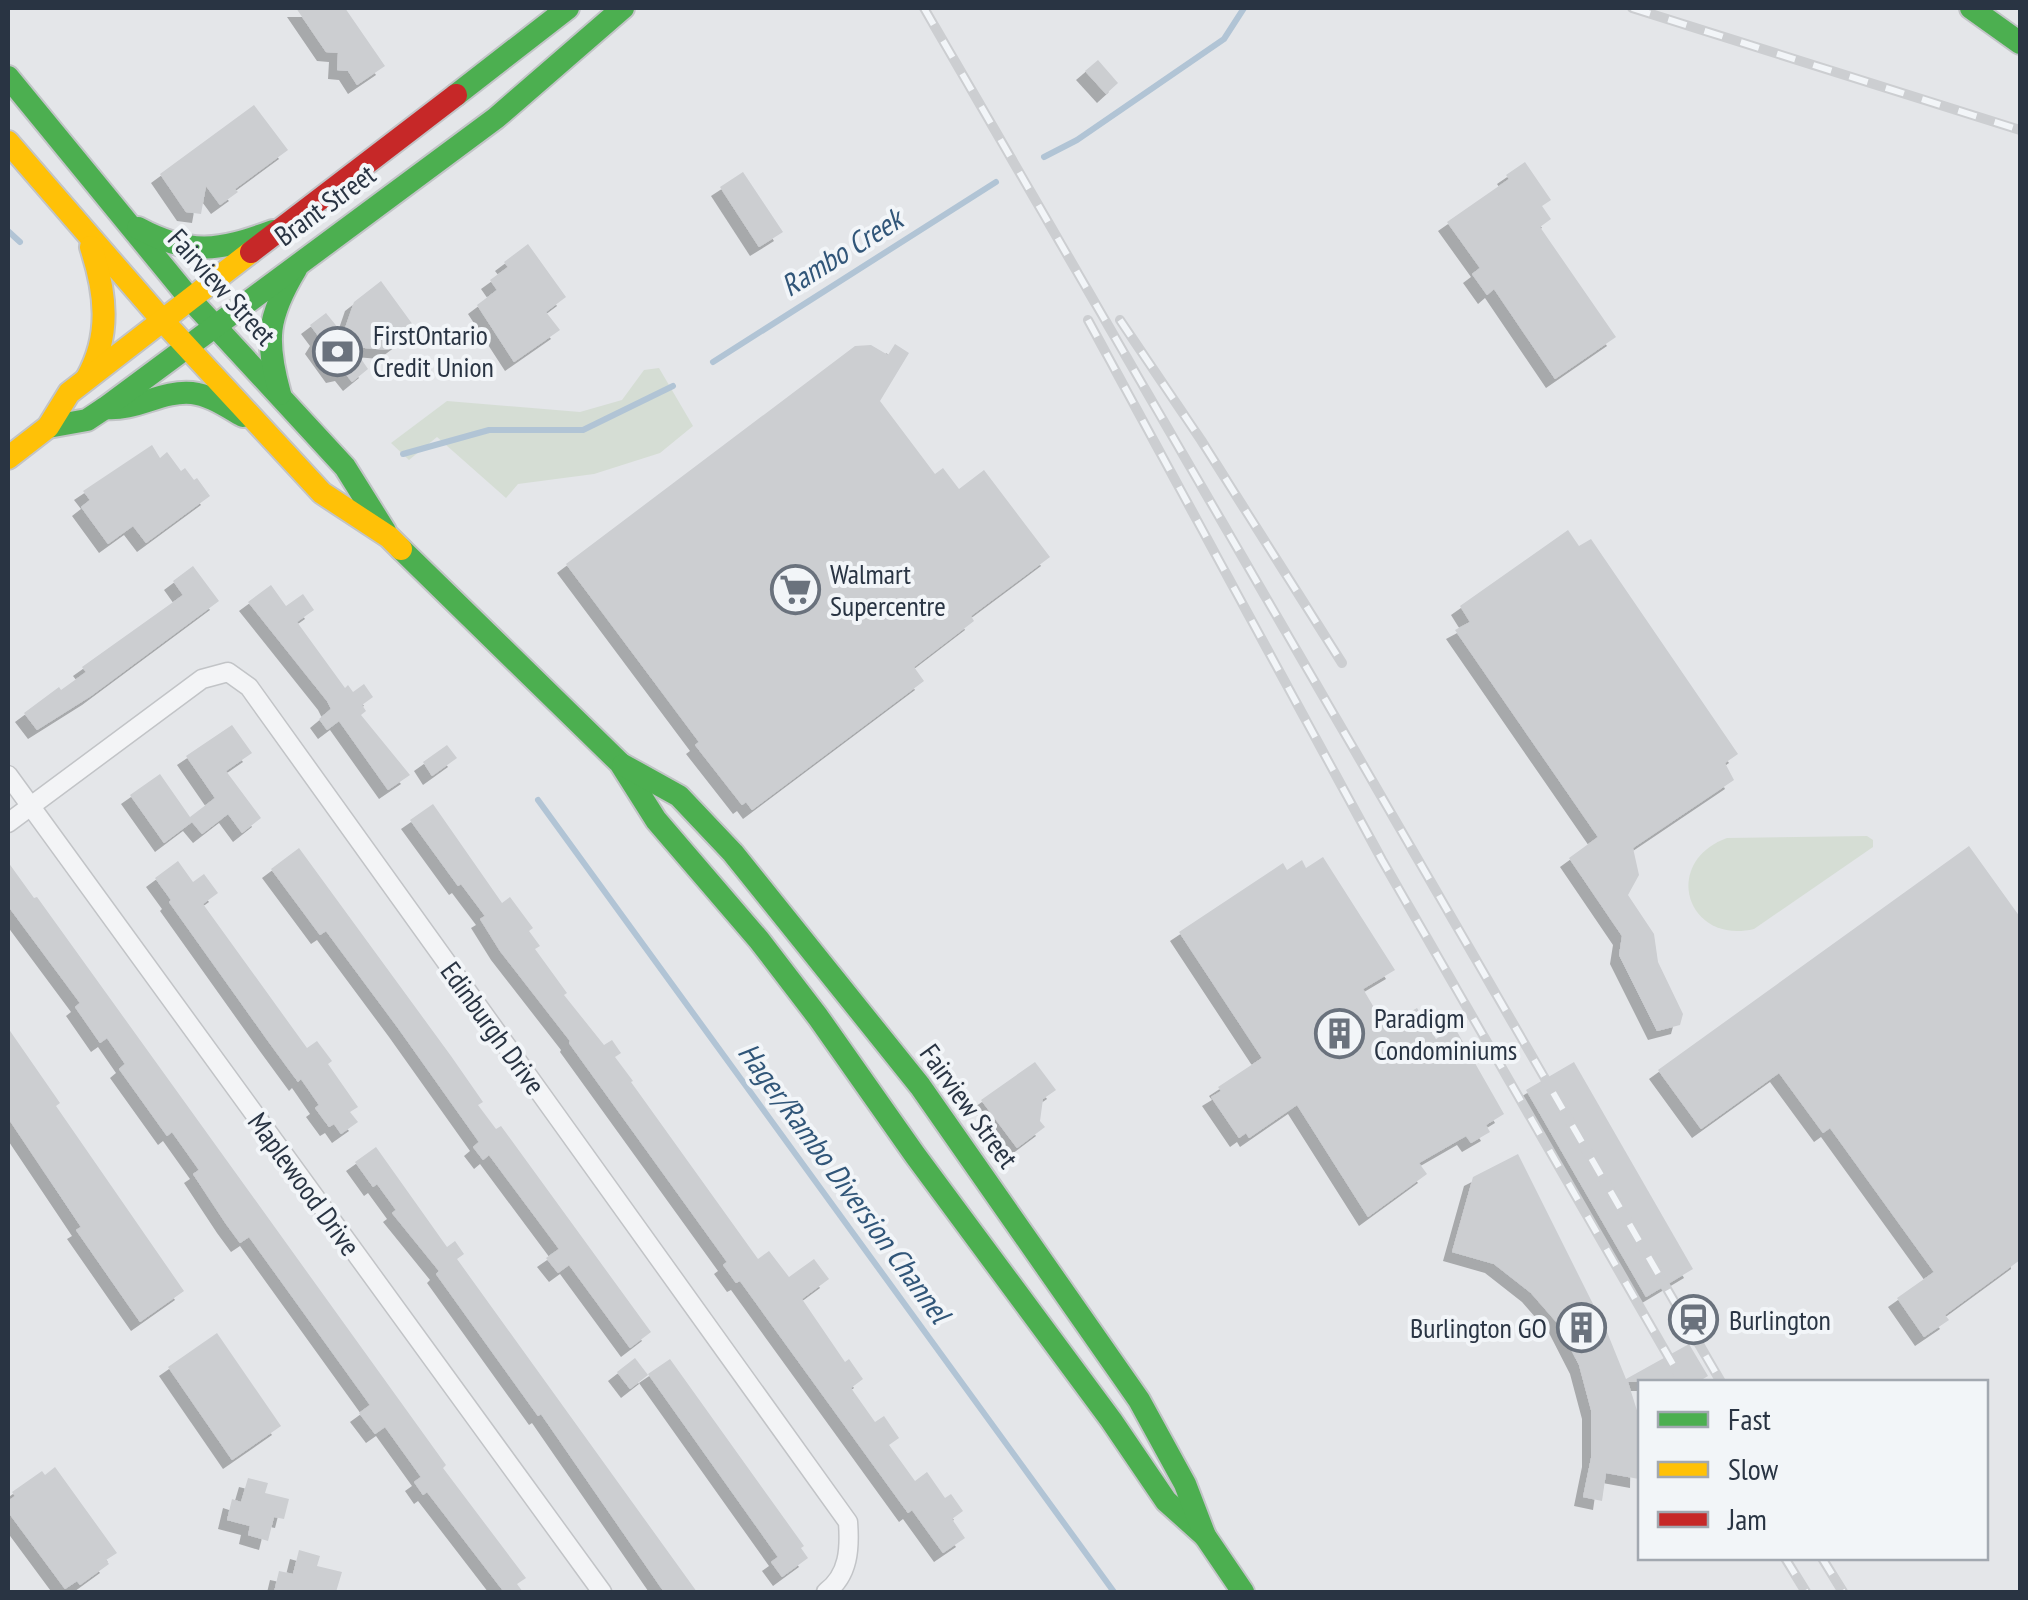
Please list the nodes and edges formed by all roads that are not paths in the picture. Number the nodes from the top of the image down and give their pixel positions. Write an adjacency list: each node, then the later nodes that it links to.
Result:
1 (568, 8): 8 (main road, Brant Street)
2 (623, 8): 10 (main road, Brant Street)
3 (1971, 8): 4 (main road)
4 (2020, 42)
5 (8, 77): 7 (main road, Fairview Street)
6 (8, 142): 9 (main road, Fairview Street)
7 (120, 217): 8 (main road); 11 (main road, Fairview Street)
8 (285, 227): 11 (main road, Brant Street)
9 (86, 234): 12 (main road, Fairview Street); 15 (main road)
10 (302, 258): 13 (main road, Brant Street); 16 (main road)
11 (190, 299): 12 (main road, Brant Street); 13 (main road, Fairview Street)
12 (163, 321): 14 (main road, Fairview Street); 15 (main road, Brant Street)
13 (214, 325): 14 (main road, Brant Street); 16 (main road, Fairview Street)
14 (186, 347): 17 (main road, Brant Street); 18 (main road, Fairview Street)
15 (85, 382): 19 (main road, Brant Street)
16 (281, 397): 21 (main road, Fairview Street)
17 (105, 408): 18 (main road); 19 (main road, Brant Street)
18 (260, 426): 21 (main road, Fairview Street)
19 (48, 427): 20 (main road, Brant Street)
20 (8, 458)
21 (389, 537): 22 (main road, Fairview Street)
22 (620, 763): 26 (main road, Fairview Street); 26 (main road, Fairview Street)
23 (8, 775): 24 (street, Maplewood Drive)
24 (28, 807): 25 (street, Edinburgh Drive); 27 (street, Maplewood Drive); 28 (street, Edinburgh Drive)
25 (8, 823)
26 (1205, 1536): 29 (main road, Fairview Street)
27 (602, 1592)
28 (826, 1592)
29 (1243, 1592)

